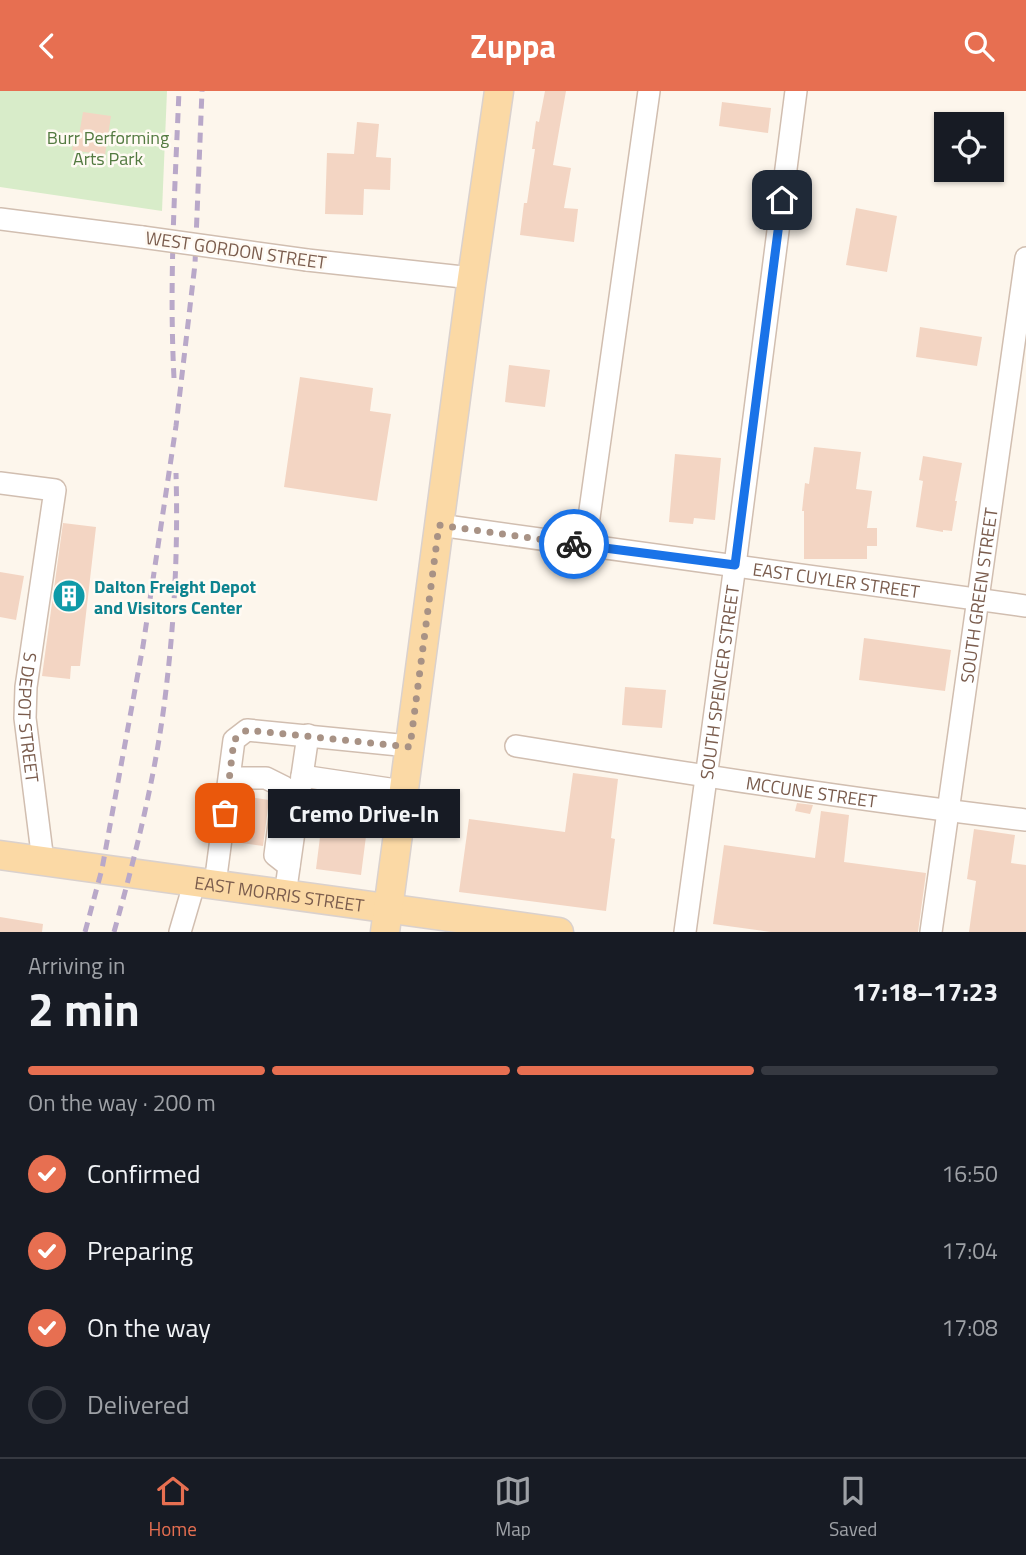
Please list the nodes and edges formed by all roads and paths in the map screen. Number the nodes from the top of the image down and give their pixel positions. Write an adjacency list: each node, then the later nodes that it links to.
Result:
1 (499, 91): 6 (main road)
2 (649, 91): 9 (street)
3 (796, 91): 10 (street, SOUTH SPENCER STREET)
4 (0, 219): 6 (street, WEST GORDON STREET, bridge)
5 (1026, 258): 11 (street, SOUTH GREEN STREET)
6 (472, 281): 8 (main road)
7 (0, 483): 22 (street, S DEPOT STREET)
8 (439, 525): 9 (street, EAST CUYLER STREET); 15 (main road)
9 (585, 546): 10 (street, EAST CUYLER STREET)
10 (735, 565): 11 (street, EAST CUYLER STREET); 17 (street, SOUTH SPENCER STREET)
11 (979, 600): 12 (street, EAST CUYLER STREET); 19 (street, SOUTH GREEN STREET)
12 (1026, 606)
13 (308, 735): 15 (street); 16 (street); 24 (street)
14 (516, 746): 17 (street, MCCUNE STREET)
15 (410, 747): 18 (main road)
16 (302, 776): 18 (street); 23 (street)
17 (706, 776): 19 (street, MCCUNE STREET); 31 (street, SOUTH SPENCER STREET)
18 (403, 791): 26 (main road)
19 (947, 811): 20 (street, MCCUNE STREET); 32 (street, SOUTH GREEN STREET)
20 (1026, 820)
21 (0, 855): 22 (main road, EAST MORRIS STREET)
22 (43, 861): 24 (main road, EAST MORRIS STREET)
23 (289, 866): 24 (street); 25 (street)
24 (209, 876): 25 (main road, EAST MORRIS STREET); 29 (street)
25 (285, 895): 26 (main road, EAST MORRIS STREET)
26 (386, 920): 27 (main road, EAST MORRIS STREET)
27 (478, 926): 28 (main road, EAST MORRIS STREET)
28 (519, 929): 30 (main road, EAST MORRIS STREET)
29 (180, 932)
30 (559, 932)
31 (685, 932)
32 (930, 932)

